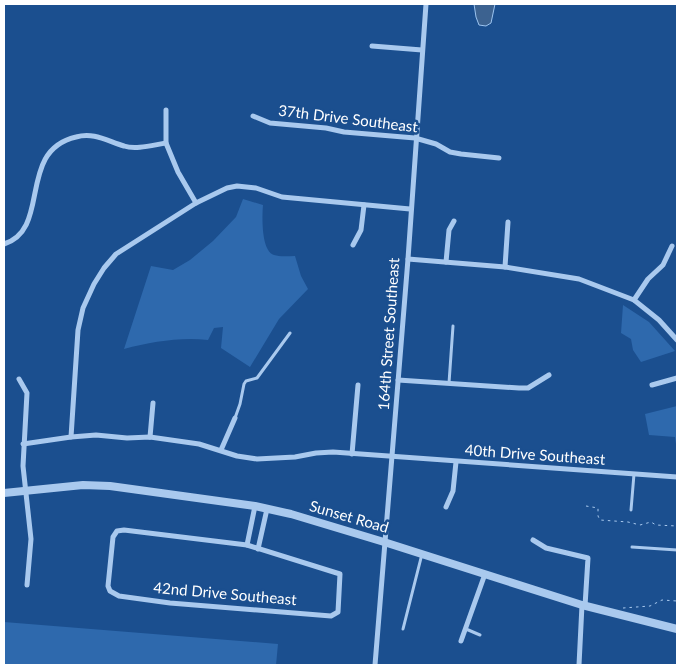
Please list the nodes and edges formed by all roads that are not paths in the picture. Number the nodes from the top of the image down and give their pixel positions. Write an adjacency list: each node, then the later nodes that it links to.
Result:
1 (426, 4): 3 (street, 164th Street Southeast)
2 (372, 46): 3 (street)
3 (422, 50): 6 (street, 164th Street Southeast)
4 (166, 110): 7 (street)
5 (253, 116): 6 (street, 37th Drive Southeast)
6 (415, 138): 8 (street, 37th Drive Southeast); 11 (street, 164th Street Southeast)
7 (166, 143): 9 (street); 14 (street)
8 (499, 158)
9 (196, 203): 10 (street); 33 (street)
10 (364, 205): 11 (street); 15 (street)
11 (410, 209): 17 (street, 164th Street Southeast)
12 (454, 221): 18 (street)
13 (508, 222): 19 (street)
14 (4, 244)
15 (353, 245)
16 (672, 246): 20 (street)
17 (408, 259): 18 (street); 27 (street, 164th Street Southeast)
18 (446, 262): 19 (street)
19 (505, 267): 20 (street)
20 (634, 300): 23 (street)
21 (453, 326): 28 (lane)
22 (290, 334): 32 (lane)
23 (677, 338)
24 (549, 375): 28 (street)
25 (677, 378): 30 (street)
26 (20, 380): 35 (street)
27 (398, 380): 28 (street); 38 (street, 164th Street Southeast)
28 (448, 384)
29 (358, 385): 37 (street)
30 (652, 385)
31 (153, 403): 34 (street)
32 (235, 418): 36 (street)
33 (70, 437): 34 (street, 40th Drive Southeast); 35 (street, 40th Drive Southeast)
34 (150, 437): 36 (street, 40th Drive Southeast)
35 (23, 444): 42 (street)
36 (221, 450): 37 (street, 40th Drive Southeast)
37 (352, 454): 38 (street, 40th Drive Southeast)
38 (392, 457): 39 (street, 40th Drive Southeast); 49 (street, 164th Street Southeast)
39 (456, 462): 40 (street, 40th Drive Southeast); 45 (street)
40 (634, 474): 41 (street, 40th Drive Southeast); 47 (lane)
41 (677, 477)
42 (26, 492): 43 (street, Sunset Road); 44 (street, Sunset Road); 56 (street)
43 (4, 493)
44 (255, 506): 46 (street, Sunset Road); 50 (street)
45 (446, 507)
46 (267, 509): 49 (street, Sunset Road); 52 (street)
47 (631, 510)
48 (534, 540): 57 (street)
49 (384, 542): 54 (street, Sunset Road); 63 (street, 164th Street Southeast)
50 (247, 545): 52 (street); 52 (street, 42nd Drive Southeast)
51 (632, 547): 53 (lane)
52 (258, 549)
53 (677, 550)
54 (422, 554): 55 (street, Sunset Road); 58 (lane)
55 (485, 574): 57 (street, Sunset Road); 59 (street)
56 (27, 585)
57 (584, 606): 60 (street, Sunset Road); 64 (street)
58 (403, 629)
59 (466, 629): 61 (lane); 62 (street)
60 (677, 629)
61 (480, 635)
62 (461, 641)
63 (375, 665)
64 (579, 665)

